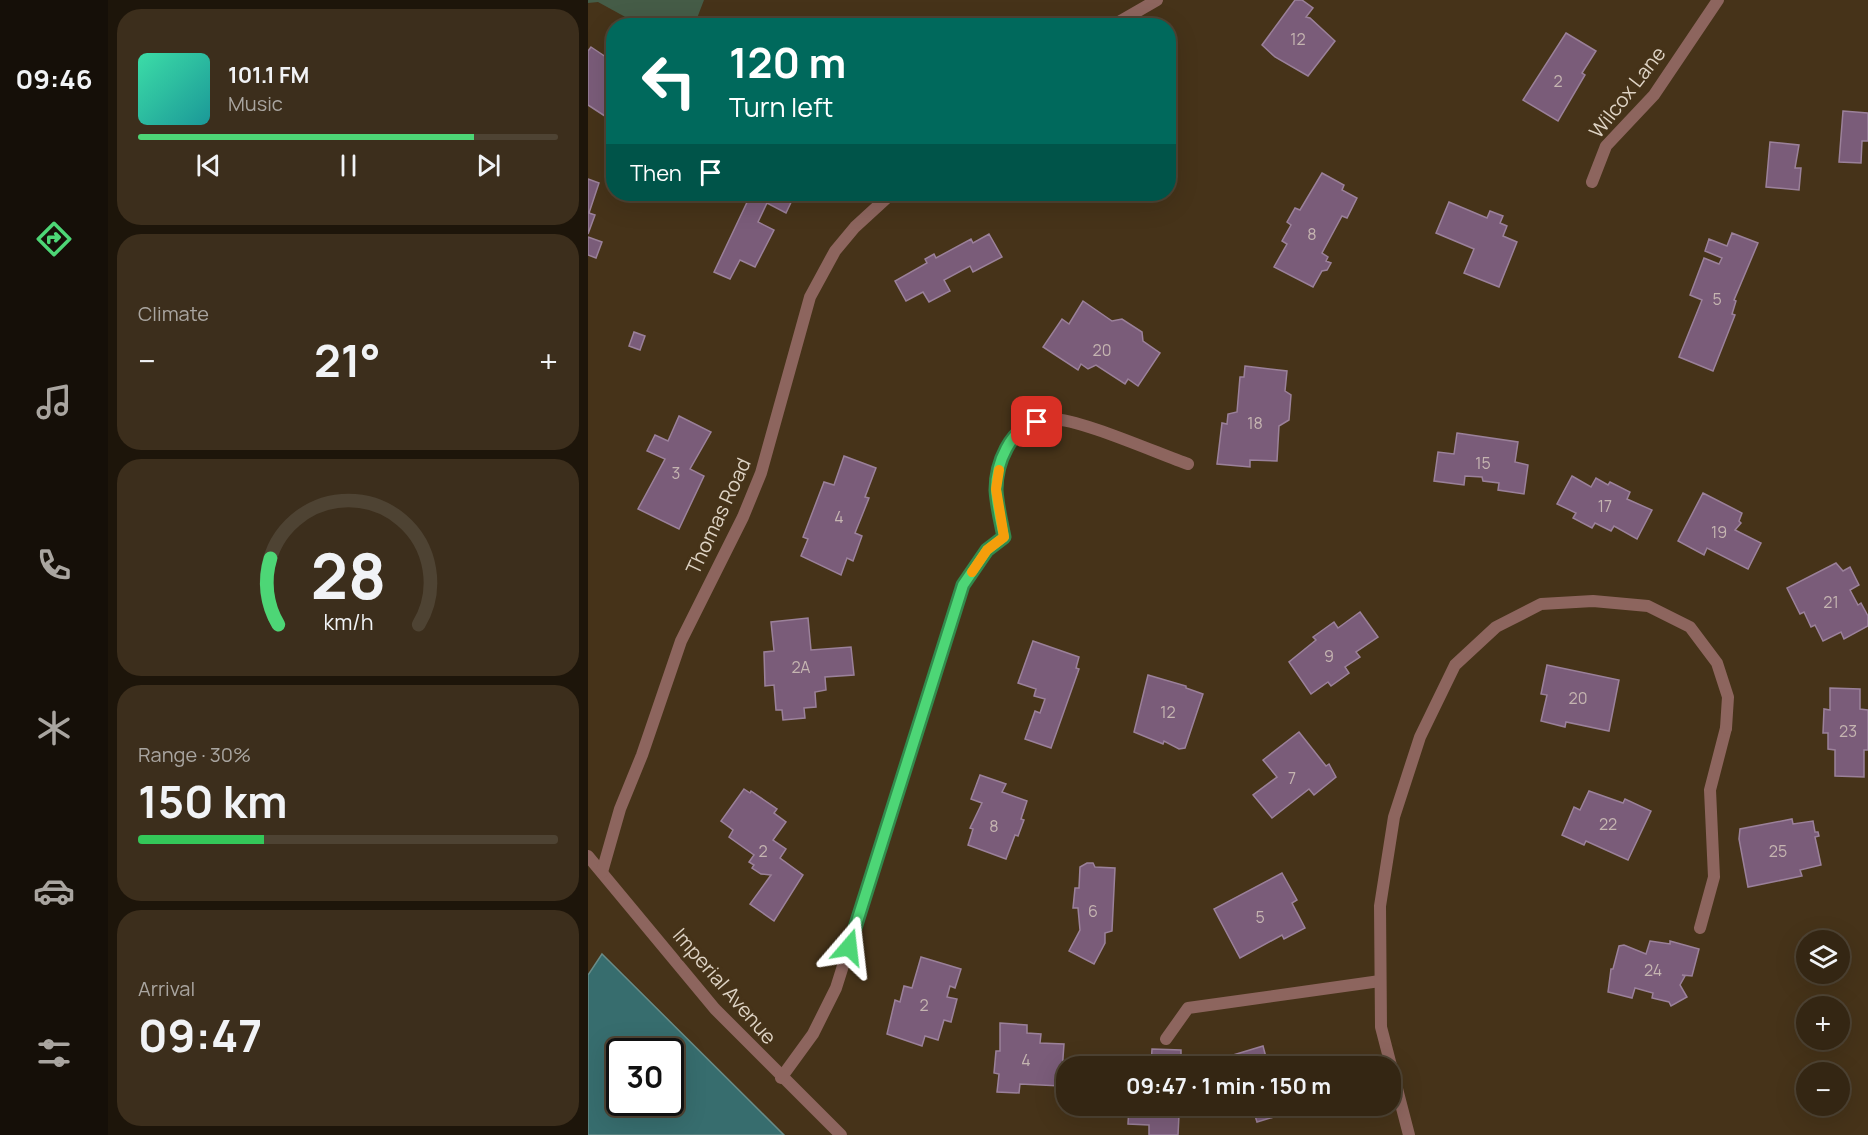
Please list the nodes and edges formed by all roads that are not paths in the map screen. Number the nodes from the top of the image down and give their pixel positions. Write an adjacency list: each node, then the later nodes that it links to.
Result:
1 (1157, 0): 3 (street)
2 (1718, 0): 4 (street, Wilcox Lane)
3 (1126, 18)
4 (1592, 182)
5 (884, 201): 8 (street, Thomas Road)
6 (1188, 464): 12 (street)
7 (588, 856): 8 (street, Imperial Avenue)
8 (602, 872): 12 (street, Imperial Avenue)
9 (1700, 928): 10 (street)
10 (1380, 981): 11 (street); 14 (street)
11 (1166, 1039)
12 (782, 1078): 13 (street, Imperial Avenue)
13 (842, 1135)
14 (1409, 1135)

